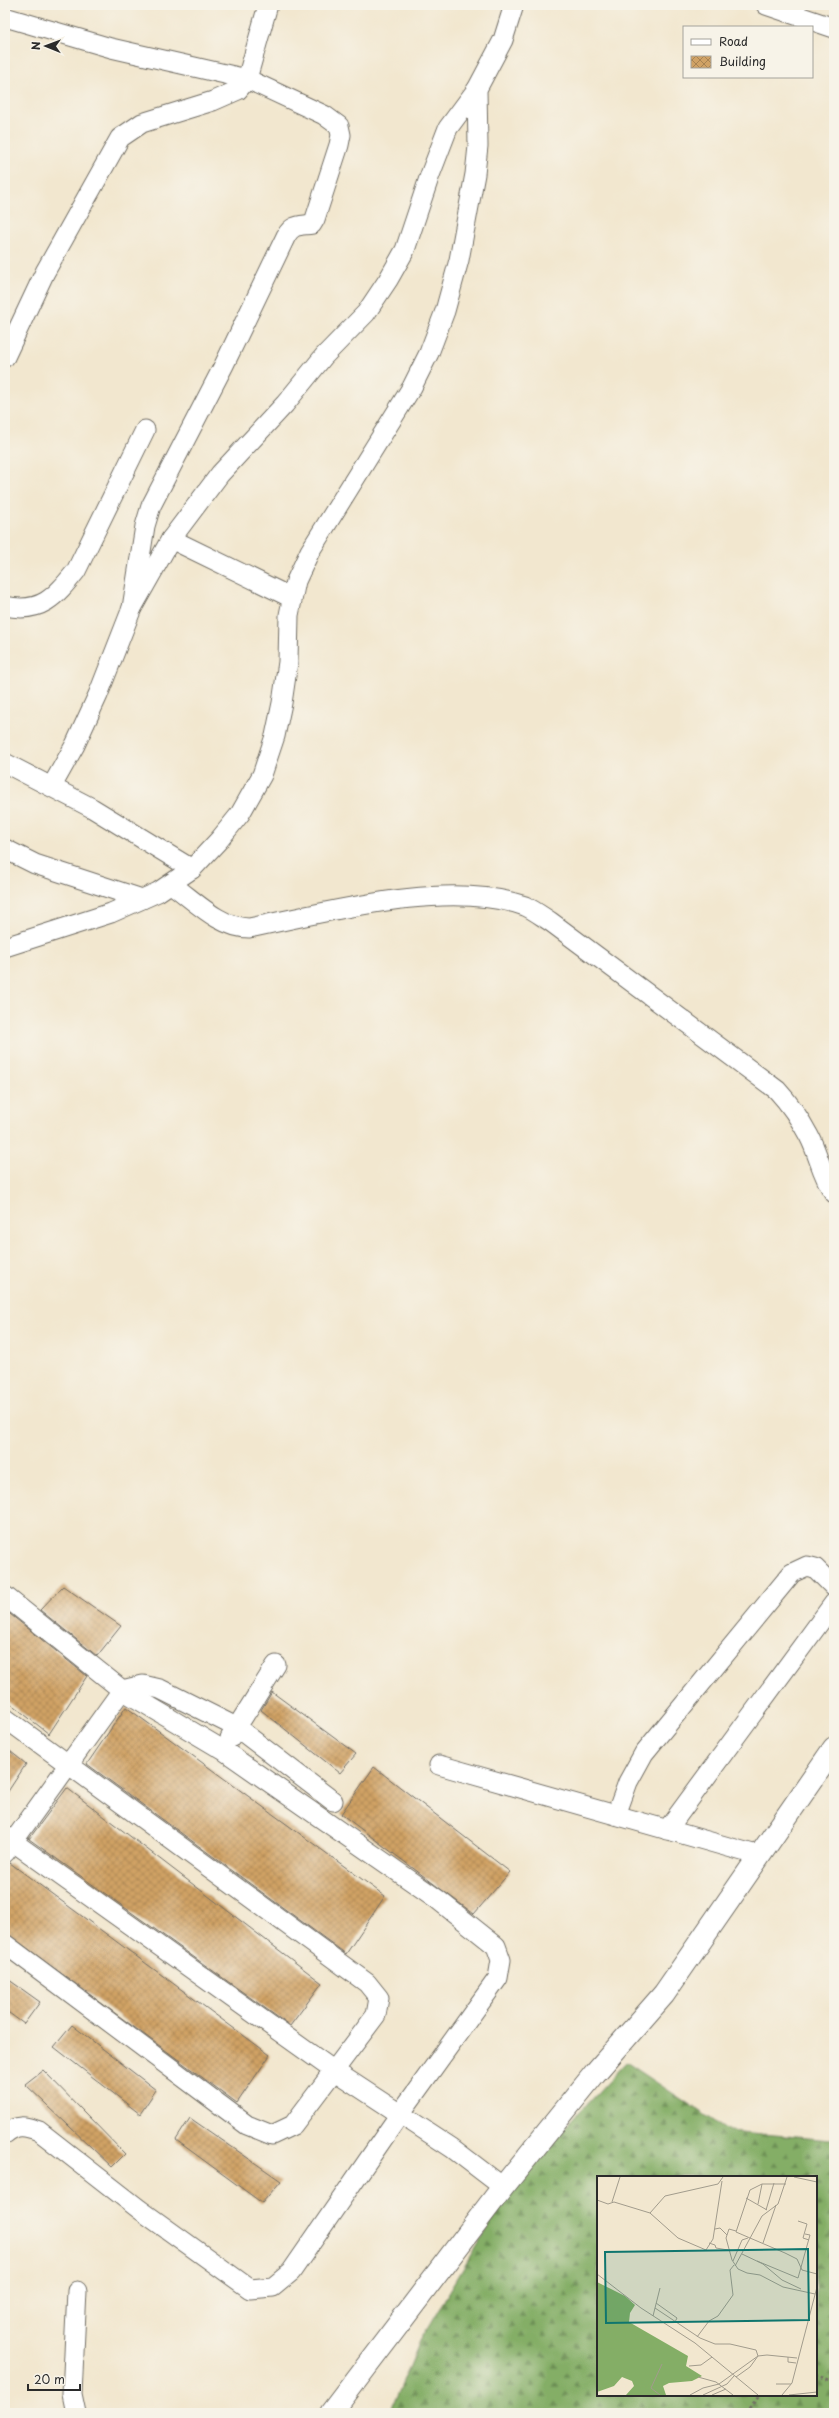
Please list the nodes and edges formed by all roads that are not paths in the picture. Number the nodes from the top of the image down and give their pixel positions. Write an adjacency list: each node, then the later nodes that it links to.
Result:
1 (268, 5): 6 (street)
2 (514, 5): 7 (street)
3 (766, 5): 5 (street)
4 (5, 17): 6 (street)
5 (834, 28)
6 (247, 79): 8 (street); 13 (street)
7 (477, 89): 10 (street); 11 (street)
8 (5, 357)
9 (145, 430): 12 (street)
10 (171, 539): 11 (street); 13 (street)
11 (292, 598): 17 (street)
12 (5, 606)
13 (132, 608): 15 (street)
14 (5, 763): 15 (street)
15 (52, 786): 17 (street)
16 (5, 849): 19 (street)
17 (192, 869): 18 (street)
18 (171, 884): 19 (street); 21 (street)
19 (142, 900): 20 (street)
20 (5, 946)
21 (834, 1193)
22 (834, 1587): 34 (street)
23 (5, 1596): 26 (street)
24 (834, 1603): 35 (street)
25 (276, 1665): 28 (street)
26 (122, 1690): 28 (street); 30 (street); 32 (street)
27 (5, 1718): 32 (street)
28 (236, 1727): 30 (street); 33 (street)
29 (834, 1748): 37 (main road)
30 (223, 1750): 40 (street)
31 (439, 1765): 34 (street)
32 (68, 1766): 36 (street); 39 (street)
33 (333, 1801)
34 (616, 1815): 35 (street)
35 (667, 1830): 37 (street)
36 (8, 1844): 39 (street)
37 (760, 1856): 42 (main road)
38 (5, 1944): 39 (street)
39 (333, 2070): 40 (street)
40 (400, 2114): 41 (street); 42 (street)
41 (5, 2134)
42 (503, 2187): 45 (main road)
43 (77, 2291): 44 (street)
44 (76, 2413)
45 (331, 2413)

